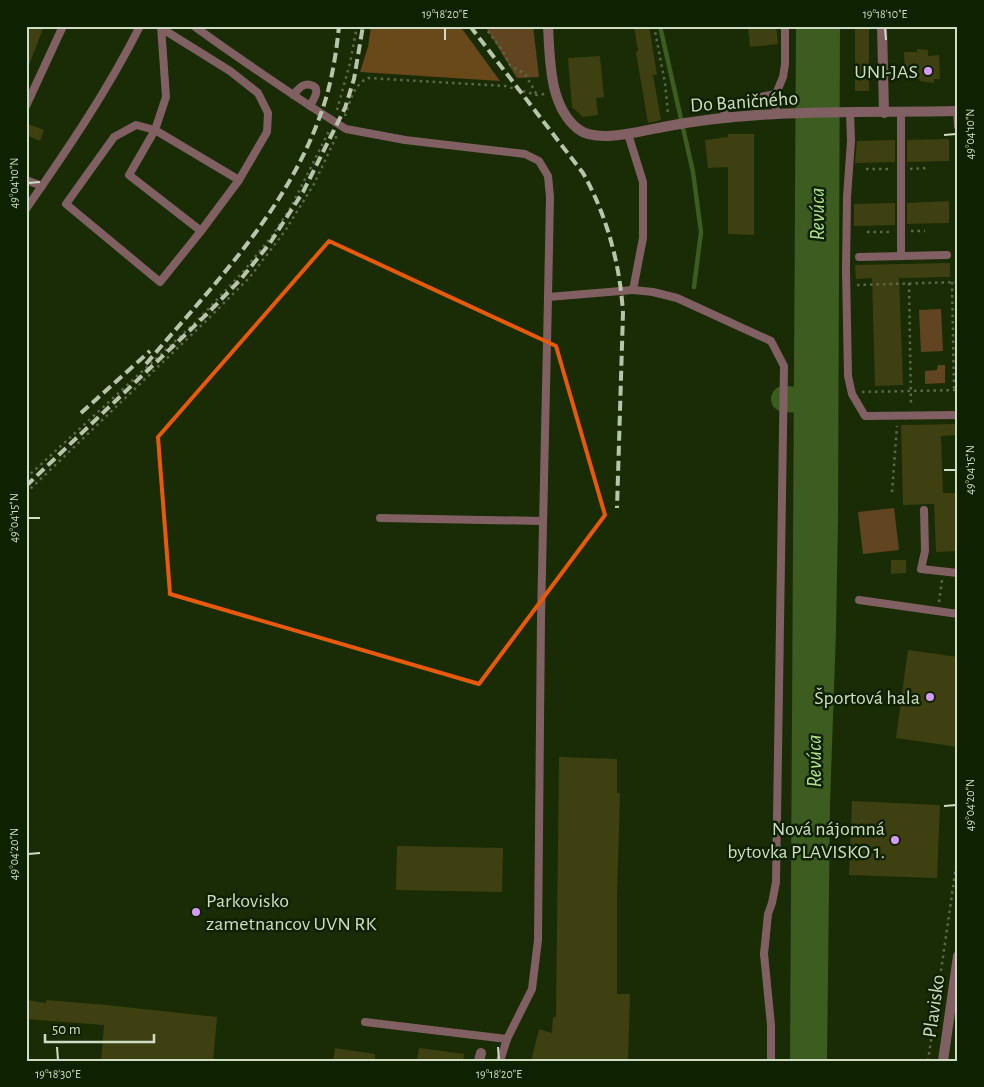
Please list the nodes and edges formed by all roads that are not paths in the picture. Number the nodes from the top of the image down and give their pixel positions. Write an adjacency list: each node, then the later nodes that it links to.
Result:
1 (63, 26): 12 (lane)
2 (140, 26): 25 (lane)
3 (194, 26): 9 (lane)
4 (548, 26): 22 (street, Do Baničného)
5 (785, 26): 8 (lane)
6 (882, 26): 16 (street)
7 (161, 27): 21 (lane); 24 (lane)
8 (776, 94): 10 (lane); 18 (lane)
9 (293, 95): 13 (lane); 13 (lane)
10 (750, 99)
11 (723, 101): 19 (lane)
12 (26, 106)
13 (310, 106): 32 (lane)
14 (958, 111): 17 (street, Do Baničného); 20 (lane)
15 (847, 112): 16 (street, Do Baničného); 18 (street, Do Baničného); 33 (lane)
16 (884, 112): 17 (street, Do Baničného)
17 (901, 112): 29 (lane)
18 (776, 115): 19 (street, Do Baničného)
19 (725, 118): 22 (street, Do Baničného)
20 (958, 126)
21 (155, 130): 24 (lane); 27 (lane); 27 (lane)
22 (628, 134): 31 (lane)
23 (26, 180): 25 (lane)
24 (240, 180): 27 (lane)
25 (42, 186): 26 (lane)
26 (26, 209)
27 (201, 231)
28 (948, 255): 29 (lane)
29 (901, 256): 30 (lane)
30 (859, 257)
31 (633, 290): 32 (lane); 44 (lane)
32 (548, 298): 36 (lane)
33 (958, 415)
34 (924, 510): 37 (lane)
35 (380, 518): 36 (lane)
36 (543, 521): 42 (lane)
37 (958, 573)
38 (859, 600): 39 (lane)
39 (958, 614)
40 (958, 956): 45 (street, Plavisko)
41 (365, 1022): 42 (lane)
42 (507, 1039): 43 (lane)
43 (500, 1061)
44 (770, 1061)
45 (943, 1061)

